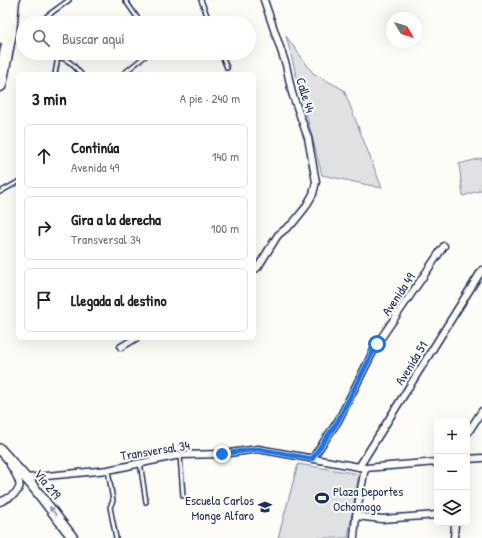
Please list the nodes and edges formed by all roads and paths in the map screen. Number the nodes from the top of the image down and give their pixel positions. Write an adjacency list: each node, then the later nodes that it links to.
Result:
1 (5, 0): 10 (highway)
2 (13, 0): 19 (highway)
3 (69, 0): 7 (lane)
4 (125, 0): 8 (lane)
5 (201, 0): 9 (lane)
6 (264, 0): 23 (street, Calle 44)
7 (47, 16)
8 (136, 16)
9 (207, 16)
10 (0, 37)
11 (57, 60): 16 (lane)
12 (67, 60): 17 (lane)
13 (140, 60): 18 (lane)
14 (224, 60): 15 (lane)
15 (227, 68)
16 (55, 72)
17 (79, 72)
18 (125, 72)
19 (0, 85)
20 (16, 183): 21 (lane)
21 (0, 192)
22 (444, 246): 32 (street, Avenida 49)
23 (256, 268)
24 (482, 270): 36 (street, Avenida 51)
25 (133, 340): 26 (street)
26 (121, 347)
27 (482, 411): 28 (street)
28 (470, 429)
29 (0, 450): 38 (main road, Vía 219); 40 (street)
30 (180, 455): 32 (street, Transversal 34); 34 (street, Transversal 34); 39 (lane)
31 (482, 458): 33 (street)
32 (312, 459): 36 (street, Transversal 34)
33 (470, 459)
34 (140, 462): 37 (street, Transversal 34); 41 (lane)
35 (434, 462): 36 (street, Transversal 34)
36 (362, 467): 43 (street, Avenida 51)
37 (108, 470): 38 (street, Transversal 34); 46 (lane)
38 (29, 481): 45 (main road, Vía 219, one-way to 38)
39 (183, 496)
40 (0, 502)
41 (146, 502)
42 (434, 515): 43 (street)
43 (356, 516): 47 (street, Avenida 51)
44 (455, 526): 48 (street)
45 (74, 538)
46 (116, 538)
47 (354, 538)
48 (454, 538)

